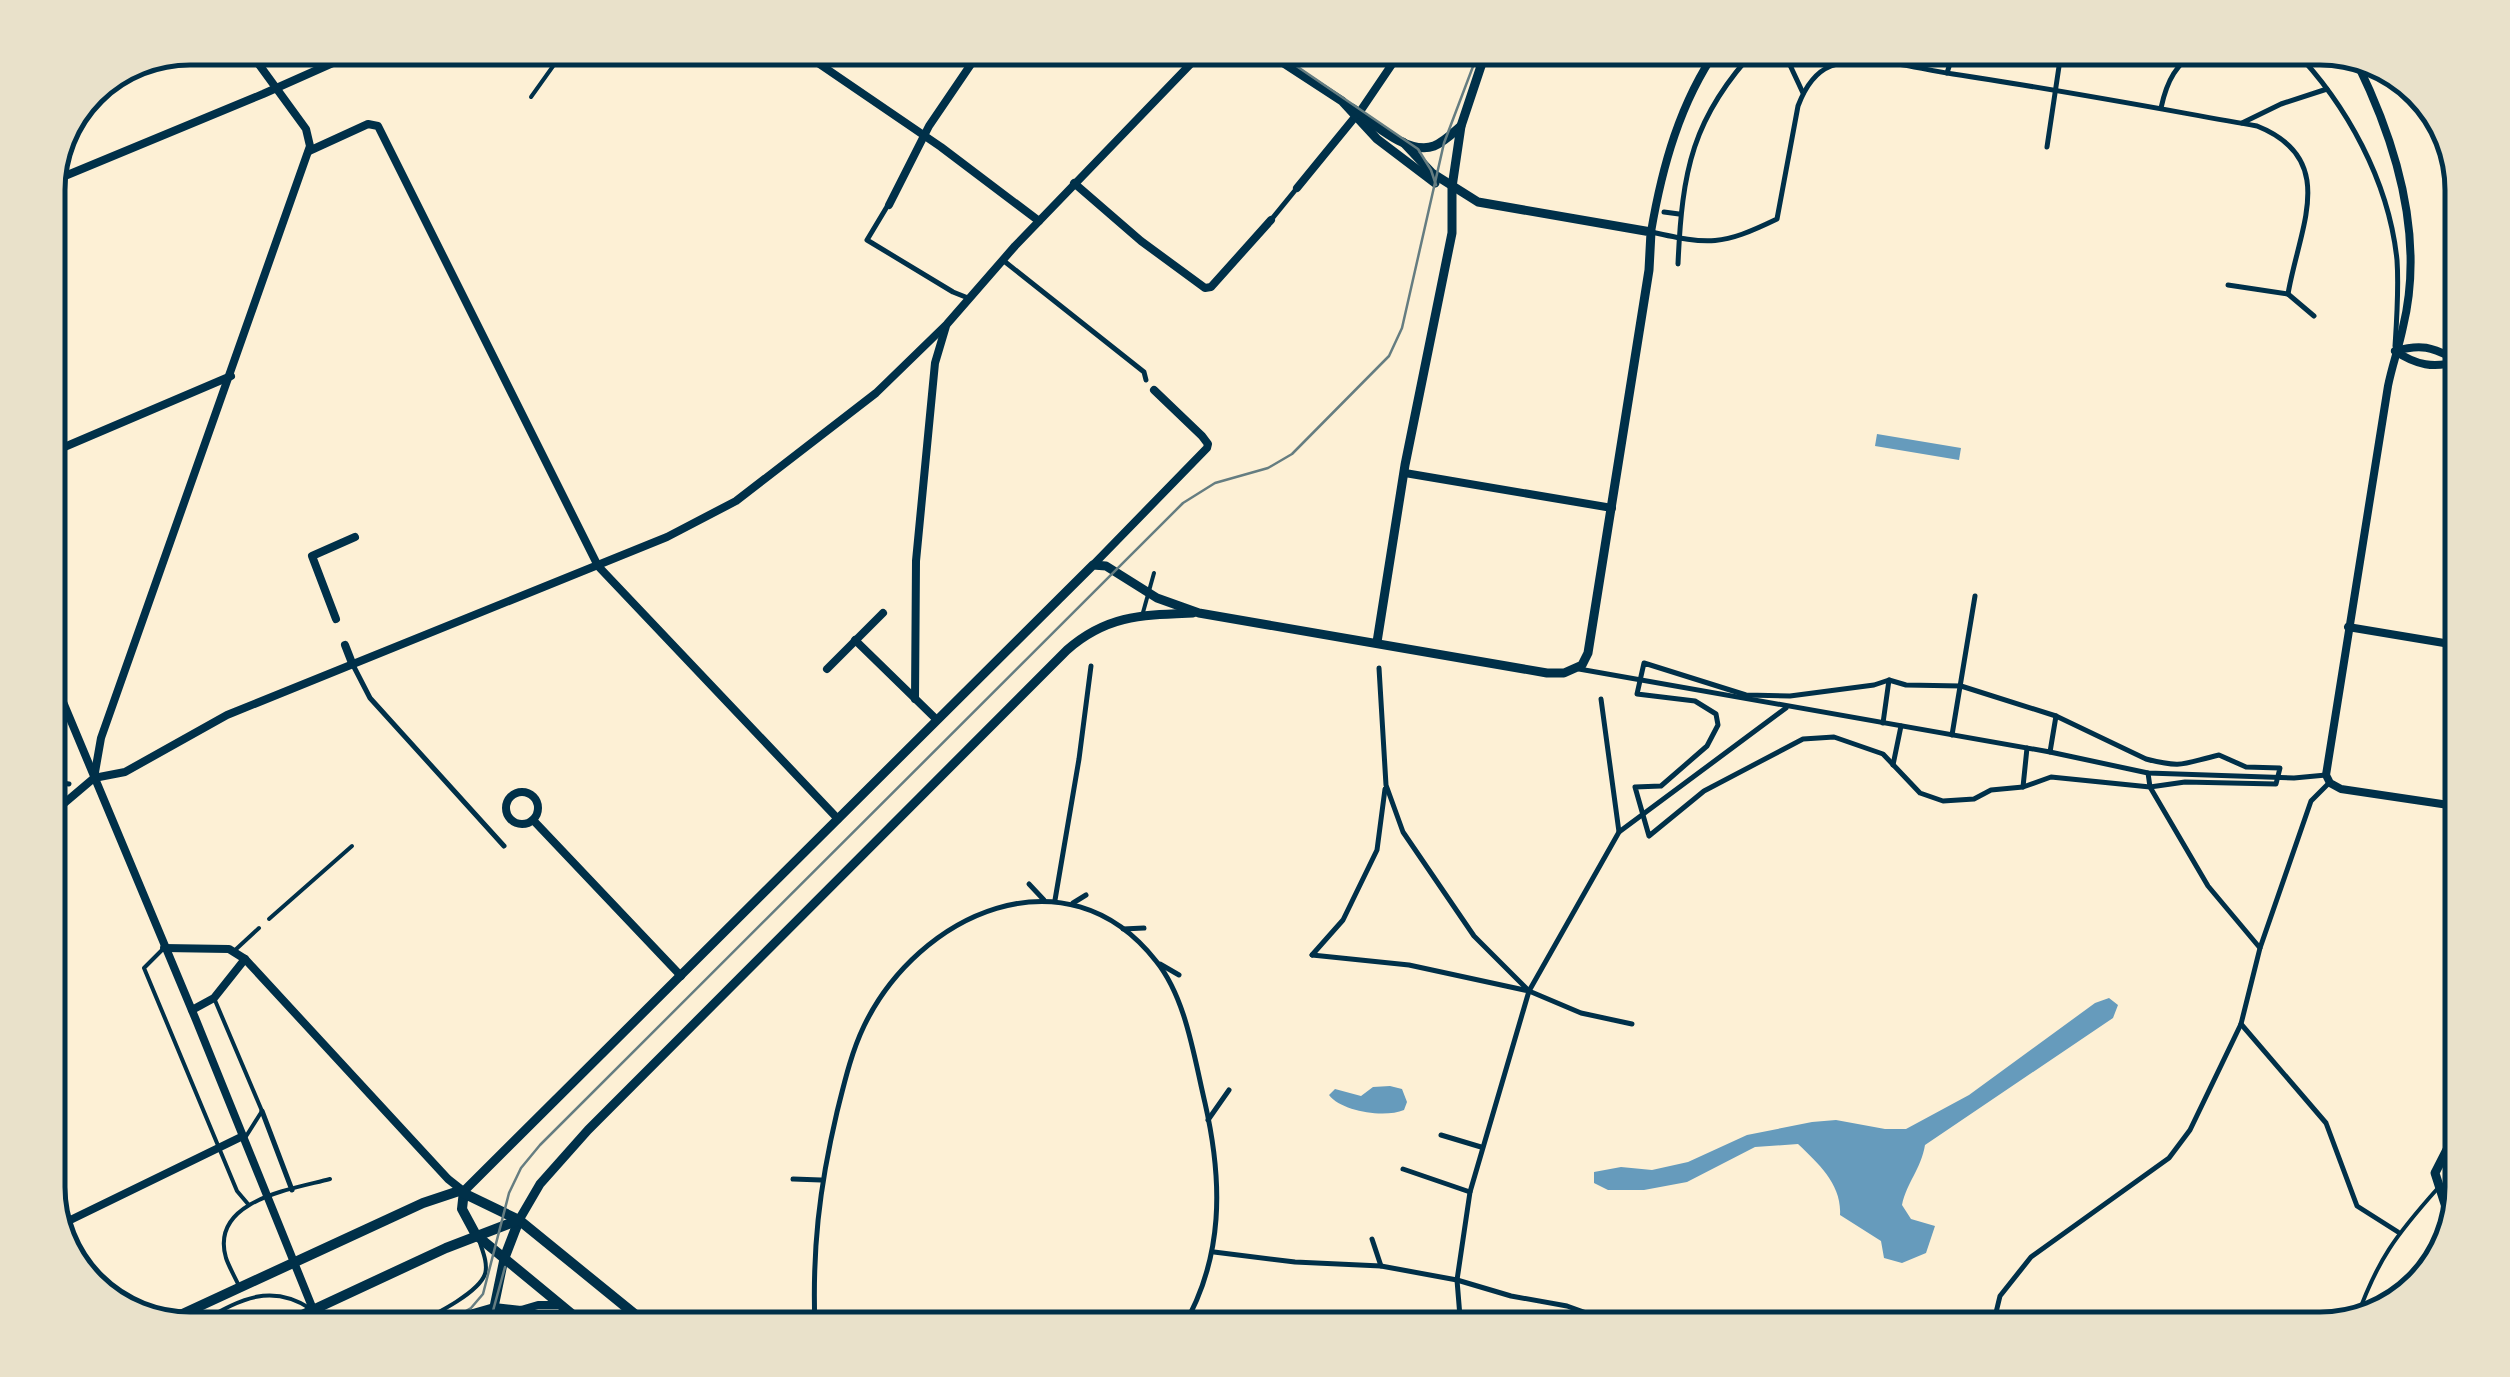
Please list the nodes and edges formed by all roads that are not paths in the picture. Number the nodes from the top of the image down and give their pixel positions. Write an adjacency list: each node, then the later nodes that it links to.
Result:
1 (259, 65): 21 (street)
2 (328, 65): 21 (street)
3 (554, 65): 25 (lane)
4 (818, 65): 30 (street)
5 (971, 65): 30 (street)
6 (1190, 65): 35 (street)
7 (1287, 65): 27 (street)
8 (1391, 65): 27 (street)
9 (1481, 65): 29 (street)
10 (1709, 65): 43 (street)
11 (1743, 65): 40 (street)
12 (1789, 65): 24 (street)
13 (1839, 65): 24 (street)
14 (1895, 65): 20 (street)
15 (1950, 65): 20 (street)
16 (2059, 65): 23 (street)
17 (2182, 65): 26 (street)
18 (2307, 65): 22 (street)
19 (2361, 72): 52 (street)
20 (1947, 74): 23 (street)
21 (276, 88): 33 (street); 34 (street)
22 (2327, 89): 28 (street); 52 (street)
23 (2056, 90): 26 (street); 32 (street)
24 (1802, 94): 44 (street)
25 (531, 97)
26 (2161, 108): 28 (street)
27 (1357, 115): 31 (street); 36 (street); 37 (street)
28 (2241, 123): 48 (street)
29 (1461, 126): 31 (street); 37 (street)
30 (924, 136): 38 (street); 42 (street)
31 (1403, 142): 37 (street)
32 (2047, 147)
33 (309, 151): 55 (street); 63 (street)
34 (66, 175)
35 (1074, 184): 41 (street); 42 (street)
36 (1297, 188): 41 (street)
37 (1452, 188): 43 (street); 59 (street)
38 (888, 205): 49 (street)
39 (1664, 212): 40 (street)
40 (1679, 214): 44 (street)
41 (1271, 220)
42 (1039, 221): 45 (street)
43 (1650, 232): 44 (street); 60 (street)
44 (1677, 237): 46 (street)
45 (1003, 260): 49 (street); 56 (street)
46 (1678, 264)
47 (2228, 284): 48 (street)
48 (2288, 294): 50 (street)
49 (968, 298): 51 (street)
50 (2314, 316)
51 (946, 324): 63 (street); 84 (street)
52 (2395, 351): 53 (street); 54 (street); 71 (street)
53 (2445, 352)
54 (2445, 366)
55 (231, 376): 58 (street); 100 (street)
56 (1146, 380)
57 (1154, 390): 62 (street)
58 (65, 447)
59 (1404, 473): 60 (street); 73 (street)
60 (1612, 508): 78 (street)
61 (355, 537): 70 (street)
62 (1093, 565): 65 (street); 89 (street)
63 (598, 566): 76 (street); 110 (street)
64 (1154, 573): 65 (lane)
65 (1148, 594): 68 (street); 69 (lane)
66 (1975, 596): 83 (street)
67 (883, 613): 72 (street)
68 (1199, 613): 69 (street); 73 (street)
69 (1142, 616): 156 (street)
70 (336, 619)
71 (2348, 628): 74 (street); 101 (street)
72 (856, 640): 80 (street); 84 (street)
73 (1378, 642): 78 (street)
74 (2445, 643)
75 (346, 645): 76 (street)
76 (352, 664): 100 (street); 114 (street)
77 (1091, 666): 118 (street)
78 (1579, 667): 81 (street)
79 (1379, 668): 104 (street)
80 (827, 669)
81 (1640, 680): 82 (street); 86 (street); 109 (street)
82 (1889, 680): 83 (street); 90 (street)
83 (1962, 686): 88 (street); 92 (street)
84 (915, 699): 89 (street)
85 (1600, 699): 112 (street)
86 (1788, 706): 90 (street); 109 (street)
87 (65, 707): 100 (street)
88 (2056, 716): 94 (street); 95 (street)
89 (936, 719): 110 (street)
90 (1883, 723): 91 (street)
91 (1902, 726): 92 (street); 96 (street)
92 (1952, 735): 93 (street)
93 (2028, 748): 94 (street); 106 (street)
94 (2050, 752): 97 (street)
95 (2208, 758): 98 (street); 99 (street)
96 (1893, 765): 106 (street); 109 (street)
97 (2148, 773): 98 (street); 105 (street)
98 (2211, 774): 99 (street)
99 (2278, 776): 101 (street); 105 (street)
100 (94, 778): 107 (street); 124 (street)
101 (2328, 779): 108 (street); 125 (street)
102 (65, 783): 103 (street)
103 (69, 784)
104 (1386, 784): 131 (street); 131 (street)
105 (2150, 786): 106 (street); 125 (street)
106 (2023, 787)
107 (65, 803)
108 (2445, 805)
109 (1642, 814): 112 (street)
110 (838, 819): 130 (street)
111 (533, 820): 111 (street); 130 (street)
112 (1618, 832): 131 (street)
113 (352, 846): 120 (lane)
114 (504, 846)
115 (1029, 884): 117 (street)
116 (1086, 895): 119 (street)
117 (1044, 900): 118 (street); 147 (street)
118 (1055, 900): 119 (street)
119 (1073, 902): 123 (street)
120 (268, 919)
121 (259, 928): 126 (lane)
122 (1144, 928): 123 (street)
123 (1123, 929): 128 (street)
124 (164, 948): 126 (street); 133 (street); 141 (lane)
125 (2260, 948): 135 (street)
126 (233, 952): 127 (street)
127 (245, 959): 132 (street); 150 (street)
128 (1158, 963): 129 (street); 138 (street)
129 (1179, 975)
130 (681, 976): 150 (street)
131 (1529, 991): 134 (street); 142 (street)
132 (214, 998): 133 (street); 137 (lane)
133 (192, 1010): 140 (street)
134 (1632, 1024)
135 (2242, 1024): 157 (street); 183 (street)
136 (1229, 1090): 138 (street)
137 (262, 1111): 140 (lane); 149 (street)
138 (1208, 1120): 160 (street)
139 (1441, 1135): 142 (street)
140 (244, 1138): 141 (street); 152 (street)
141 (219, 1146): 154 (lane); 155 (street)
142 (1482, 1147): 151 (street)
143 (2445, 1151): 148 (street)
144 (1404, 1169): 151 (street)
145 (330, 1179): 149 (lane)
146 (793, 1179): 147 (street)
147 (821, 1180): 179 (street)
148 (2438, 1188): 153 (street); 157 (lane)
149 (292, 1190): 152 (lane)
150 (464, 1191): 156 (main road); 158 (main road); 162 (main road)
151 (1470, 1192): 164 (street)
152 (267, 1198): 154 (lane); 162 (street)
153 (2444, 1203)
154 (248, 1204): 165 (lane)
155 (70, 1220)
156 (519, 1220): 158 (main road); 161 (main road); 178 (main road)
157 (2398, 1232): 166 (lane)
158 (476, 1236): 161 (main road); 169 (main road); 174 (lane)
159 (1372, 1239): 163 (street)
160 (1214, 1252): 163 (street); 180 (street)
161 (504, 1259): 167 (main road); 168 (street)
162 (294, 1264): 165 (main road); 169 (street)
163 (1382, 1266): 164 (street)
164 (1457, 1280): 181 (street); 182 (street)
165 (239, 1288): 171 (main road)
166 (2362, 1304)
167 (560, 1305): 170 (street); 177 (main road)
168 (494, 1307): 170 (street); 175 (street); 176 (street)
169 (313, 1310): 172 (lane); 173 (main road)
170 (521, 1310)
171 (187, 1312)
172 (222, 1312)
173 (309, 1312)
174 (437, 1312)
175 (477, 1312)
176 (492, 1312)
177 (568, 1312)
178 (633, 1312)
179 (814, 1312)
180 (1191, 1312)
181 (1460, 1312)
182 (1583, 1312)
183 (1996, 1312)

